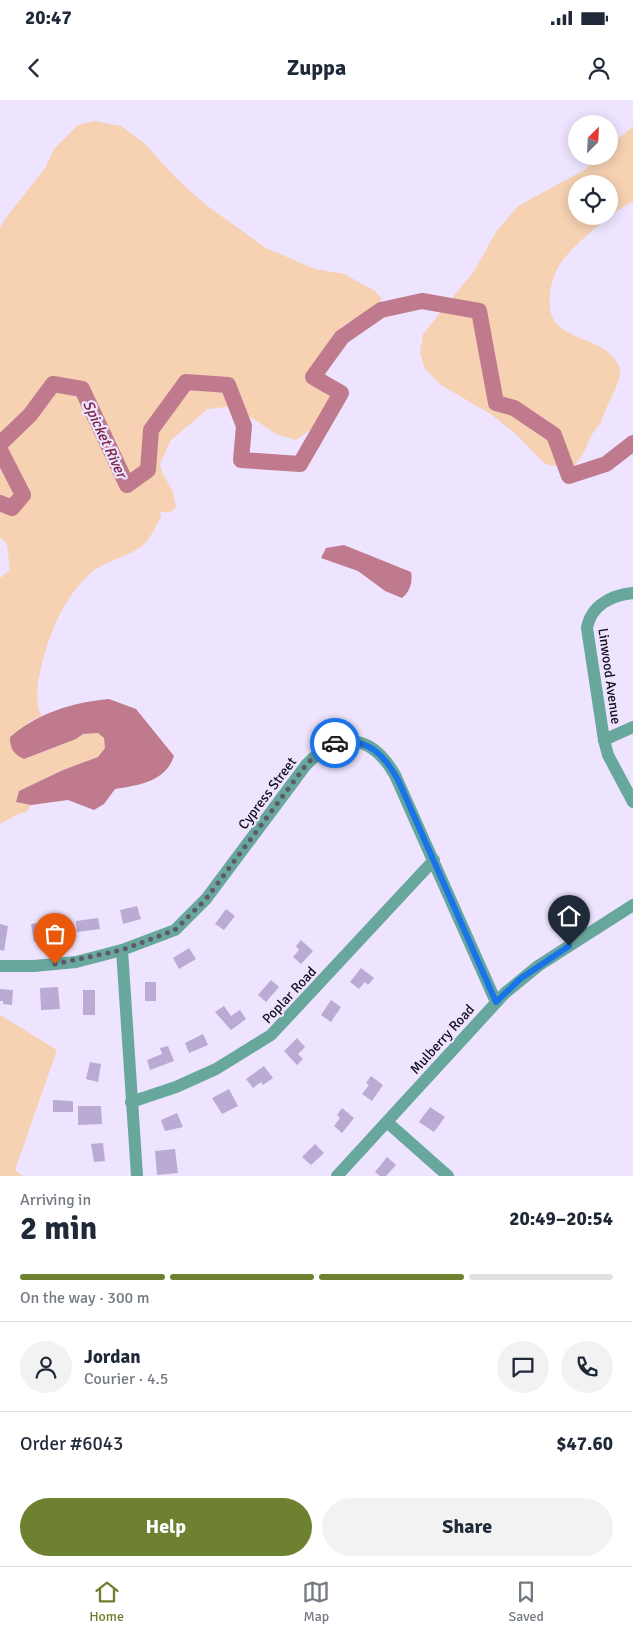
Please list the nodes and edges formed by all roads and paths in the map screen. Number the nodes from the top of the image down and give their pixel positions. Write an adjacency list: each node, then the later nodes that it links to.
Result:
1 (633, 593): 3 (street, Linwood Avenue)
2 (633, 727): 3 (street)
3 (604, 740): 4 (street, Linwood Avenue)
4 (633, 802)
5 (434, 860): 7 (street, Cypress Street); 9 (street, Cypress Street); 10 (street, Poplar Road)
6 (633, 905): 9 (street, Mulberry Road)
7 (122, 950): 8 (street, Cypress Street); 10 (street)
8 (0, 966)
9 (496, 1002): 11 (street, Mulberry Road)
10 (131, 1102): 12 (street)
11 (387, 1122): 13 (street, Mulberry Road); 14 (street)
12 (137, 1176)
13 (337, 1176)
14 (448, 1176)

